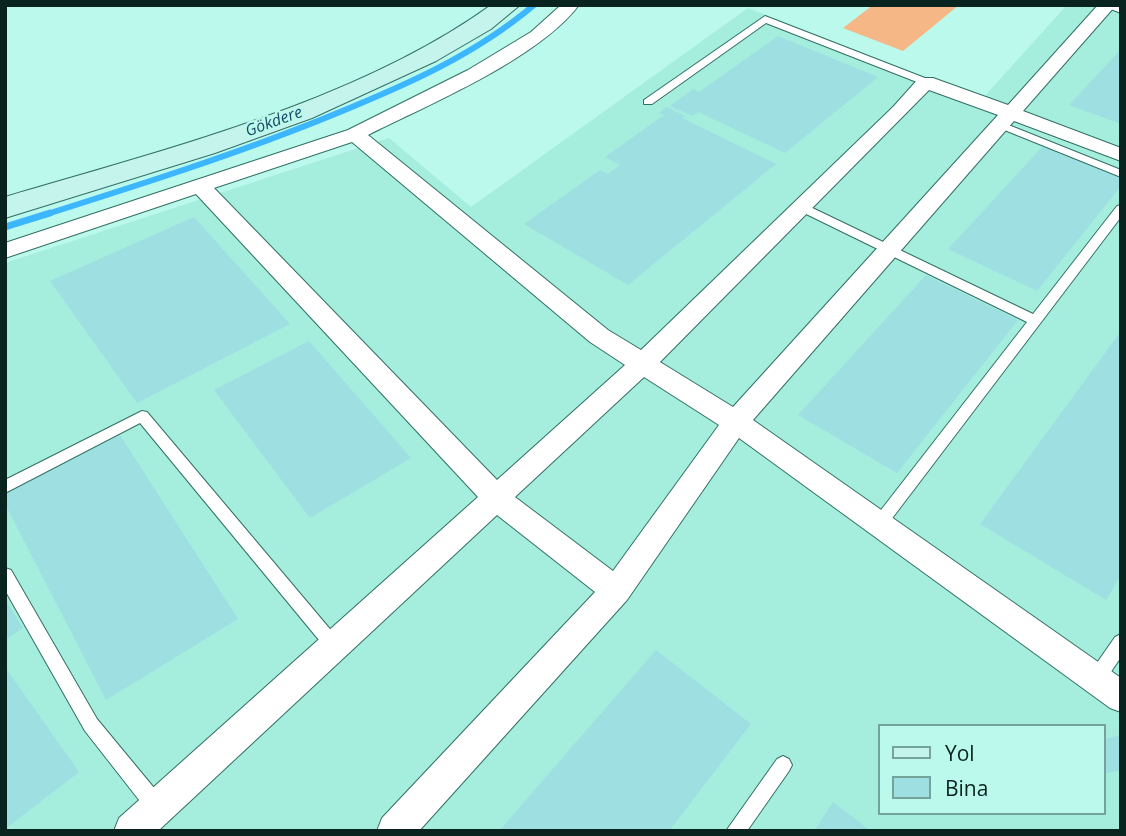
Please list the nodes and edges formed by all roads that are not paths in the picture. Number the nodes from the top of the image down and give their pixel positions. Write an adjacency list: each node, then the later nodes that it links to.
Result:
1 (508, 5): 13 (main road)
2 (571, 5): 8 (street)
3 (1108, 5): 4 (lane); 7 (street)
4 (1121, 10)
5 (926, 82): 6 (lane); 7 (street); 12 (street)
6 (648, 103)
7 (1006, 119): 9 (street); 10 (lane); 15 (street)
8 (355, 134): 11 (street); 18 (street)
9 (1121, 155)
10 (1121, 174)
11 (201, 187): 16 (street); 21 (street)
12 (802, 207): 15 (lane); 18 (street)
13 (5, 208)
14 (1121, 209): 17 (lane)
15 (890, 250): 17 (lane); 19 (street)
16 (5, 251)
17 (1036, 321): 22 (lane)
18 (642, 364): 19 (street); 21 (street)
19 (736, 422): 22 (street); 24 (street)
20 (5, 487): 26 (lane)
21 (496, 498): 24 (street); 26 (street)
22 (878, 524): 27 (street)
23 (5, 575): 30 (lane)
24 (616, 591): 32 (street)
25 (1121, 642): 27 (lane)
26 (334, 646): 30 (street)
27 (1096, 679): 28 (street)
28 (1121, 697)
29 (783, 765): 33 (lane)
30 (157, 808): 31 (street)
31 (132, 831)
32 (395, 831)
33 (735, 831)

